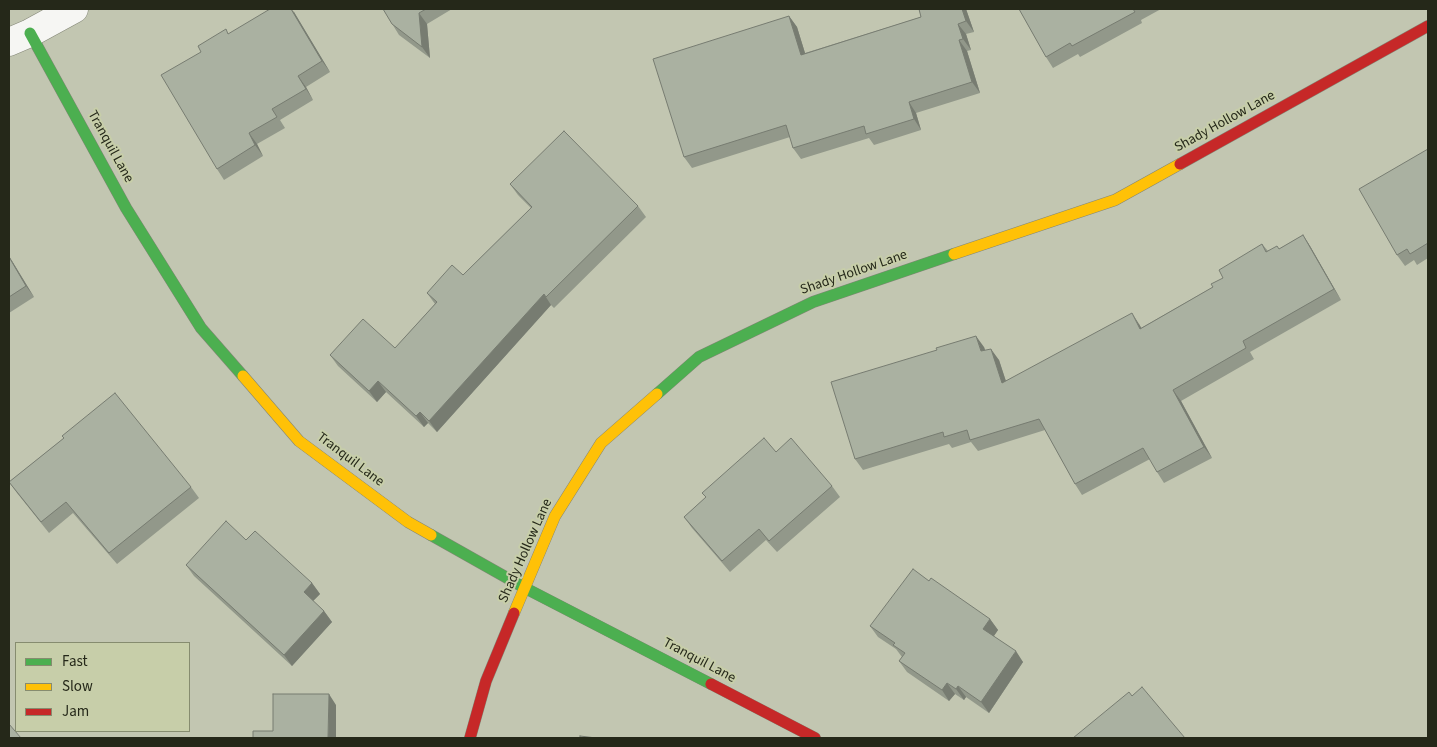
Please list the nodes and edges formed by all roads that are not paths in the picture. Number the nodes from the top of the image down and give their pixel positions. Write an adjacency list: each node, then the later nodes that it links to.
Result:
1 (74, 9): 3 (street)
2 (1428, 26): 4 (street, Shady Hollow Lane)
3 (19, 37): 4 (street, Tranquil Lane)
4 (525, 588): 5 (street, Shady Hollow Lane); 6 (street, Tranquil Lane)
5 (470, 738)
6 (815, 738)

